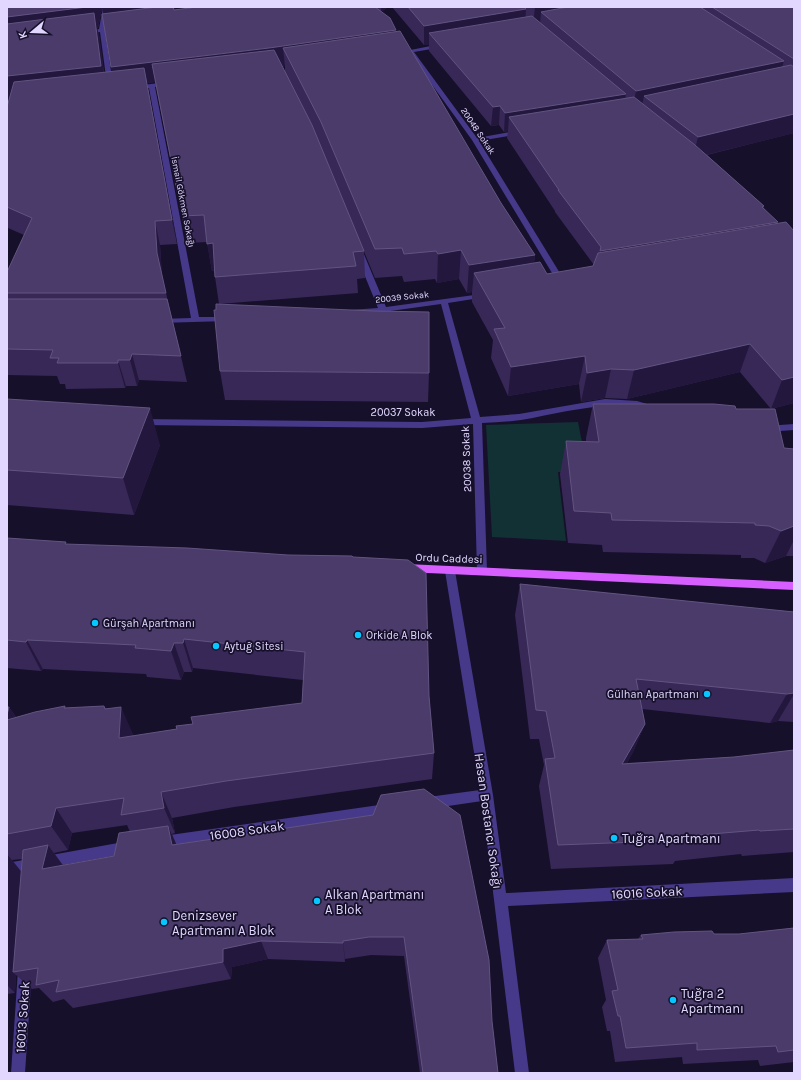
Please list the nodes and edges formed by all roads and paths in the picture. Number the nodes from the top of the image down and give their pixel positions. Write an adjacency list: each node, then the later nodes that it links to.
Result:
1 (106, 7): 3 (street)
2 (126, 27): 3 (street)
3 (102, 30): 4 (street); 12 (street)
4 (80, 33)
5 (449, 45): 7 (street)
6 (405, 46): 7 (street, 20048 Sokak)
7 (410, 51): 8 (street); 14 (street, 20048 Sokak)
8 (395, 53)
9 (174, 83): 10 (street)
10 (152, 86): 11 (street); 22 (street, İsmail Gökmen Sokağı)
11 (125, 89)
12 (111, 90)
13 (530, 131): 14 (street)
14 (475, 140): 16 (street, 20048 Sokak)
15 (356, 244): 19 (street)
16 (562, 283)
17 (491, 294): 18 (street, 20039 Sokak)
18 (444, 302): 19 (street, 20039 Sokak); 26 (street, 20038 Sokak)
19 (383, 310): 20 (street, 20039 Sokak)
20 (344, 312)
21 (235, 318): 22 (street)
22 (196, 320): 23 (street)
23 (149, 321)
24 (662, 412): 26 (street, 20037 Sokak)
25 (127, 422): 26 (street, 20037 Sokak)
26 (476, 422): 31 (street, 20038 Sokak)
27 (794, 427): 28 (street)
28 (755, 430)
29 (395, 567): 30 (main road, Ordu Caddesi)
30 (450, 571): 31 (main road, Ordu Caddesi); 33 (street, Hasan Bostancı Sokağı)
31 (482, 571): 32 (main road, Ordu Caddesi)
32 (794, 586)
33 (487, 795): 34 (street); 42 (street, Hasan Bostancı Sokağı)
34 (417, 805)
35 (402, 807): 36 (street, 16008 Sokak)
36 (153, 844)
37 (138, 846): 38 (street)
38 (32, 864): 39 (street); 40 (street)
39 (7, 869)
40 (31, 880)
41 (794, 885): 42 (street, 16016 Sokak)
42 (500, 900): 45 (street, Hasan Bostancı Sokağı)
43 (26, 957): 44 (street, 16013 Sokak)
44 (18, 1073)
45 (522, 1073)

